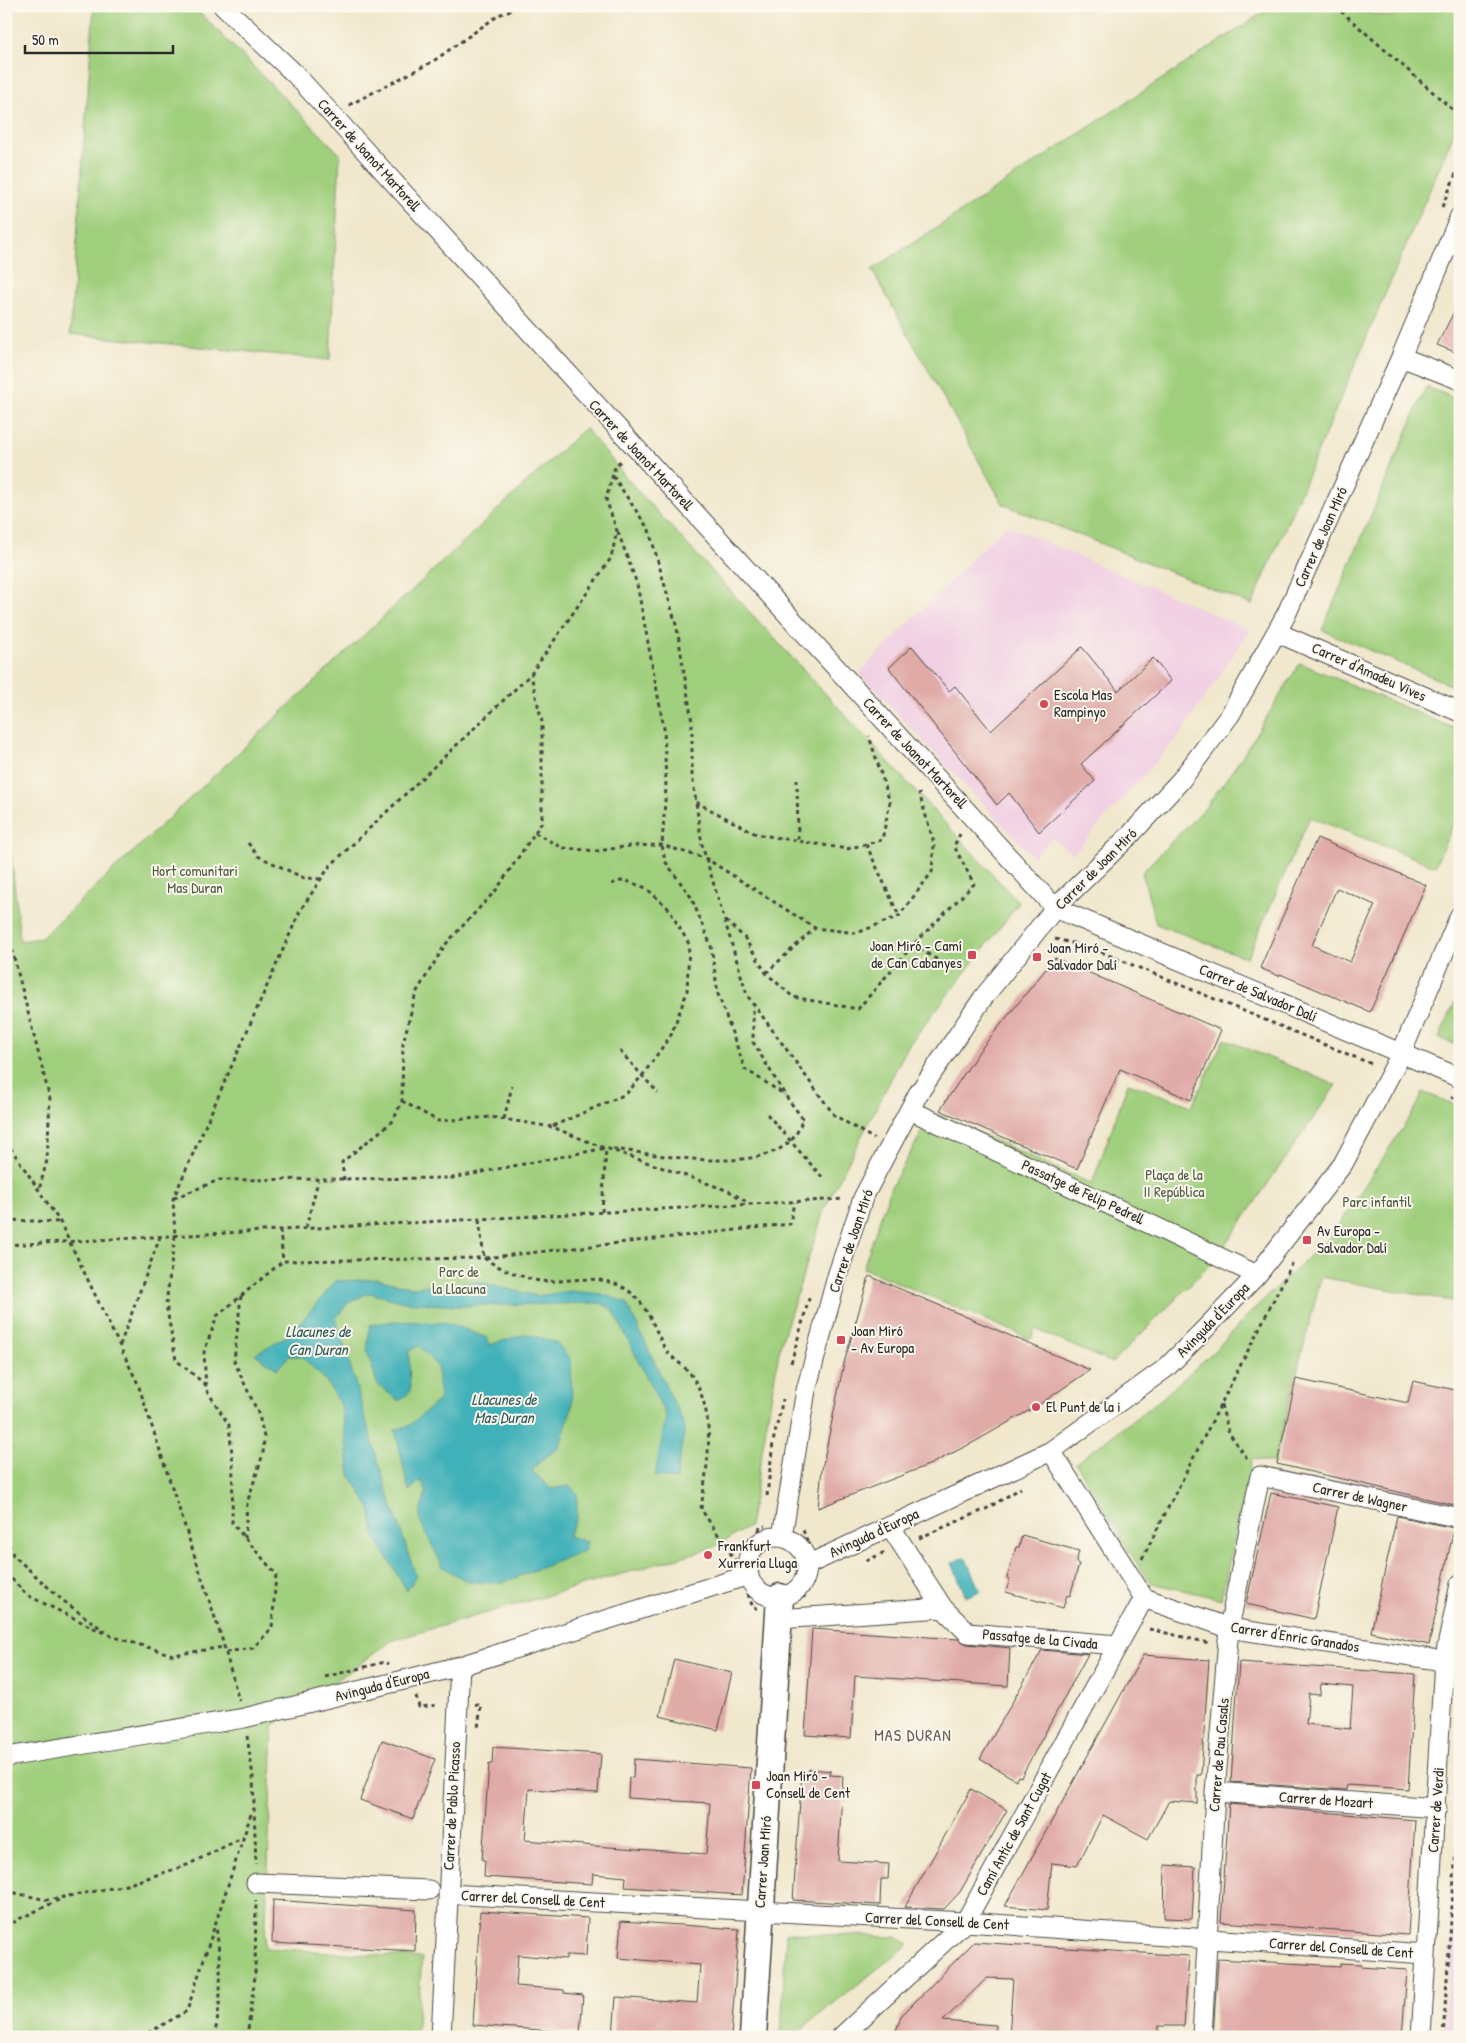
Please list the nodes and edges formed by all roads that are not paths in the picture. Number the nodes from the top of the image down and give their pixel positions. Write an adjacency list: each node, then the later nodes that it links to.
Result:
1 (223, 6): 7 (street, Carrer de Joanot Martorell)
2 (1460, 216): 3 (street, Carrer de Joan Miró)
3 (1401, 358): 4 (street); 5 (street, Carrer de Joan Miró)
4 (1460, 380)
5 (1278, 633): 6 (street, Carrer d'Amadeu Vives); 7 (street, Carrer de Joan Miró)
6 (1460, 712)
7 (1055, 908): 9 (street, Carrer de Salvador Dalí); 11 (street, Carrer de Joan Miró)
8 (1460, 915): 9 (street, Avinguda d'Europa)
9 (1401, 1054): 10 (street, Carrer de Salvador Dalí); 12 (street, Avinguda d'Europa)
10 (1460, 1078)
11 (910, 1110): 12 (street, Passatge de Felip Pedrell); 17 (street, Carrer de Joan Miró)
12 (1257, 1275): 13 (street, Avinguda d'Europa)
13 (1051, 1451): 16 (street, Avinguda d'Europa); 21 (street)
14 (1260, 1476): 15 (street, Carrer de Wagner); 24 (street, Carrer de Pau Casals)
15 (1460, 1518)
16 (890, 1526): 18 (street, Avinguda d'Europa); 23 (street, Passatge de la Civada)
17 (782, 1537): 18 (street); 19 (street)
18 (807, 1564): 22 (street)
19 (749, 1575): 22 (street); 27 (street, Avinguda d'Europa)
20 (1460, 1584): 26 (street, Carrer de Verdi)
21 (1144, 1598): 24 (street, Carrer d'Enric Granados); 25 (street, Camí Antic de Sant Cugat)
22 (779, 1608): 23 (street); 34 (street, Carrer Joan Miró)
23 (943, 1608): 25 (street, Passatge de la Civada)
24 (1229, 1628): 26 (street, Carrer d'Enric Granados); 29 (street, Carrer de Pau Casals)
25 (1118, 1645): 35 (street, Camí Antic de Sant Cugat)
26 (1444, 1660): 30 (street, Carrer de Verdi)
27 (460, 1666): 28 (street, Avinguda d'Europa); 33 (street, Carrer de Pablo Picasso)
28 (6, 1757)
29 (1215, 1792): 30 (street, Carrer de Mozart); 36 (street, Carrer de Pau Casals)
30 (1437, 1808): 37 (street, Carrer de Verdi)
31 (256, 1883): 32 (street)
32 (429, 1890)
33 (448, 1894): 34 (street, Carrer del Consell de Cent); 38 (street, Carrer de Pablo Picasso)
34 (760, 1912): 35 (street, Carrer del Consell de Cent); 39 (street, Carrer Joan Miró)
35 (965, 1922): 36 (street, Carrer del Consell de Cent); 40 (street, Camí Antic de Sant Cugat)
36 (1207, 1939): 37 (street, Carrer del Consell de Cent); 41 (street, Carrer de Pau Casals)
37 (1426, 1954): 42 (street, Carrer de Verdi)
38 (441, 2037)
39 (753, 2037)
40 (841, 2037)
41 (1202, 2037)
42 (1421, 2037)

